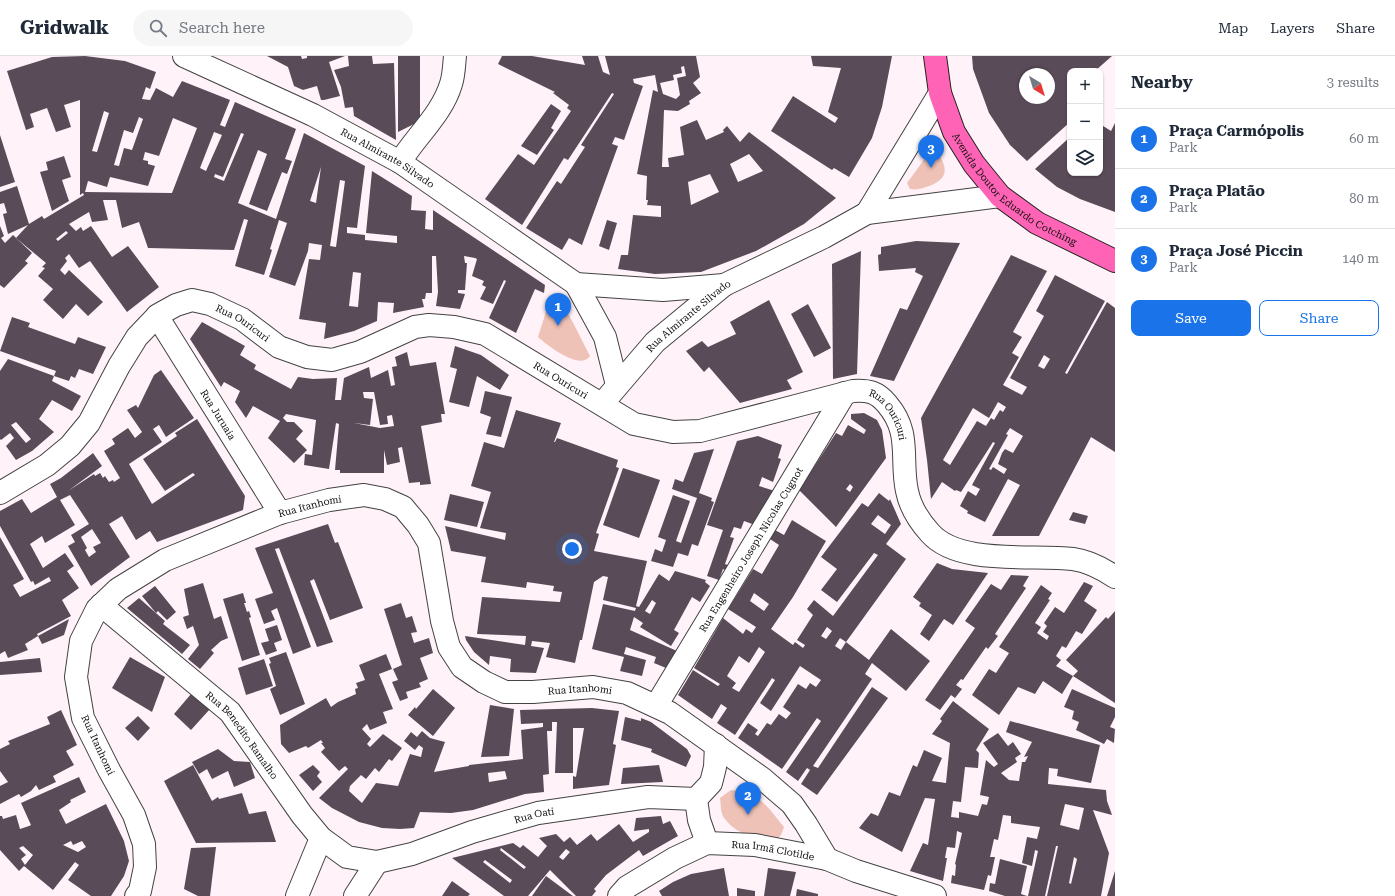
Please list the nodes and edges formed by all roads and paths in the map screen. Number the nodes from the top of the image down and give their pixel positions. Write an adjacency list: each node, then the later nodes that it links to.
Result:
1 (184, 56): 5 (street, Rua Almirante Silvado)
2 (455, 56): 5 (street)
3 (935, 56): 4 (main road, Avenida Doutor Eduardo Cotching)
4 (940, 93): 6 (main road, Avenida Doutor Eduardo Cotching); 7 (street)
5 (400, 162): 11 (street, Rua Almirante Silvado)
6 (1000, 196): 7 (street); 8 (main road, Avenida Doutor Eduardo Cotching)
7 (867, 213): 12 (street)
8 (1089, 250): 9 (main road, Avenida Doutor Eduardo Cotching); 10 (main road)
9 (1115, 261)
10 (1115, 274)
11 (576, 284): 12 (street, Rua Almirante Silvado); 14 (street, Rua Almirante Silvado)
12 (724, 285): 14 (street, Rua Almirante Silvado)
13 (157, 316): 16 (street, Rua Ouricuri); 17 (street, Rua Ouricuri); 18 (street, Rua Juruaia)
14 (617, 385): 16 (street, Rua Almirante Silvado)
15 (846, 393): 16 (street, Rua Ouricuri); 19 (street, Rua Ouricuri); 21 (street, Rua Engenheiro Joseph Nicolas Cugnot)
16 (602, 404)
17 (0, 493)
18 (280, 513): 20 (street, Rua Itanhomi); 21 (street, Rua Itanhomi)
19 (1115, 577)
20 (101, 605): 24 (street, Rua Benedito Ramalho); 28 (street, Rua Itanhomi)
21 (656, 706): 22 (street, Rua Itanhomi)
22 (716, 745): 23 (street); 26 (street, Rua Itanhomi)
23 (696, 799): 25 (street); 27 (street, Rua Oati)
24 (321, 838): 27 (street, Rua Benedito Ramalho); 29 (street)
25 (707, 843): 26 (street, Rua Irmã Clotilde); 31 (street, Rua Irmã Clotilde)
26 (827, 859): 32 (street, Rua Irmã Clotilde)
27 (377, 862): 30 (street)
28 (136, 896)
29 (297, 896)
30 (355, 896)
31 (619, 896)
32 (935, 896)

